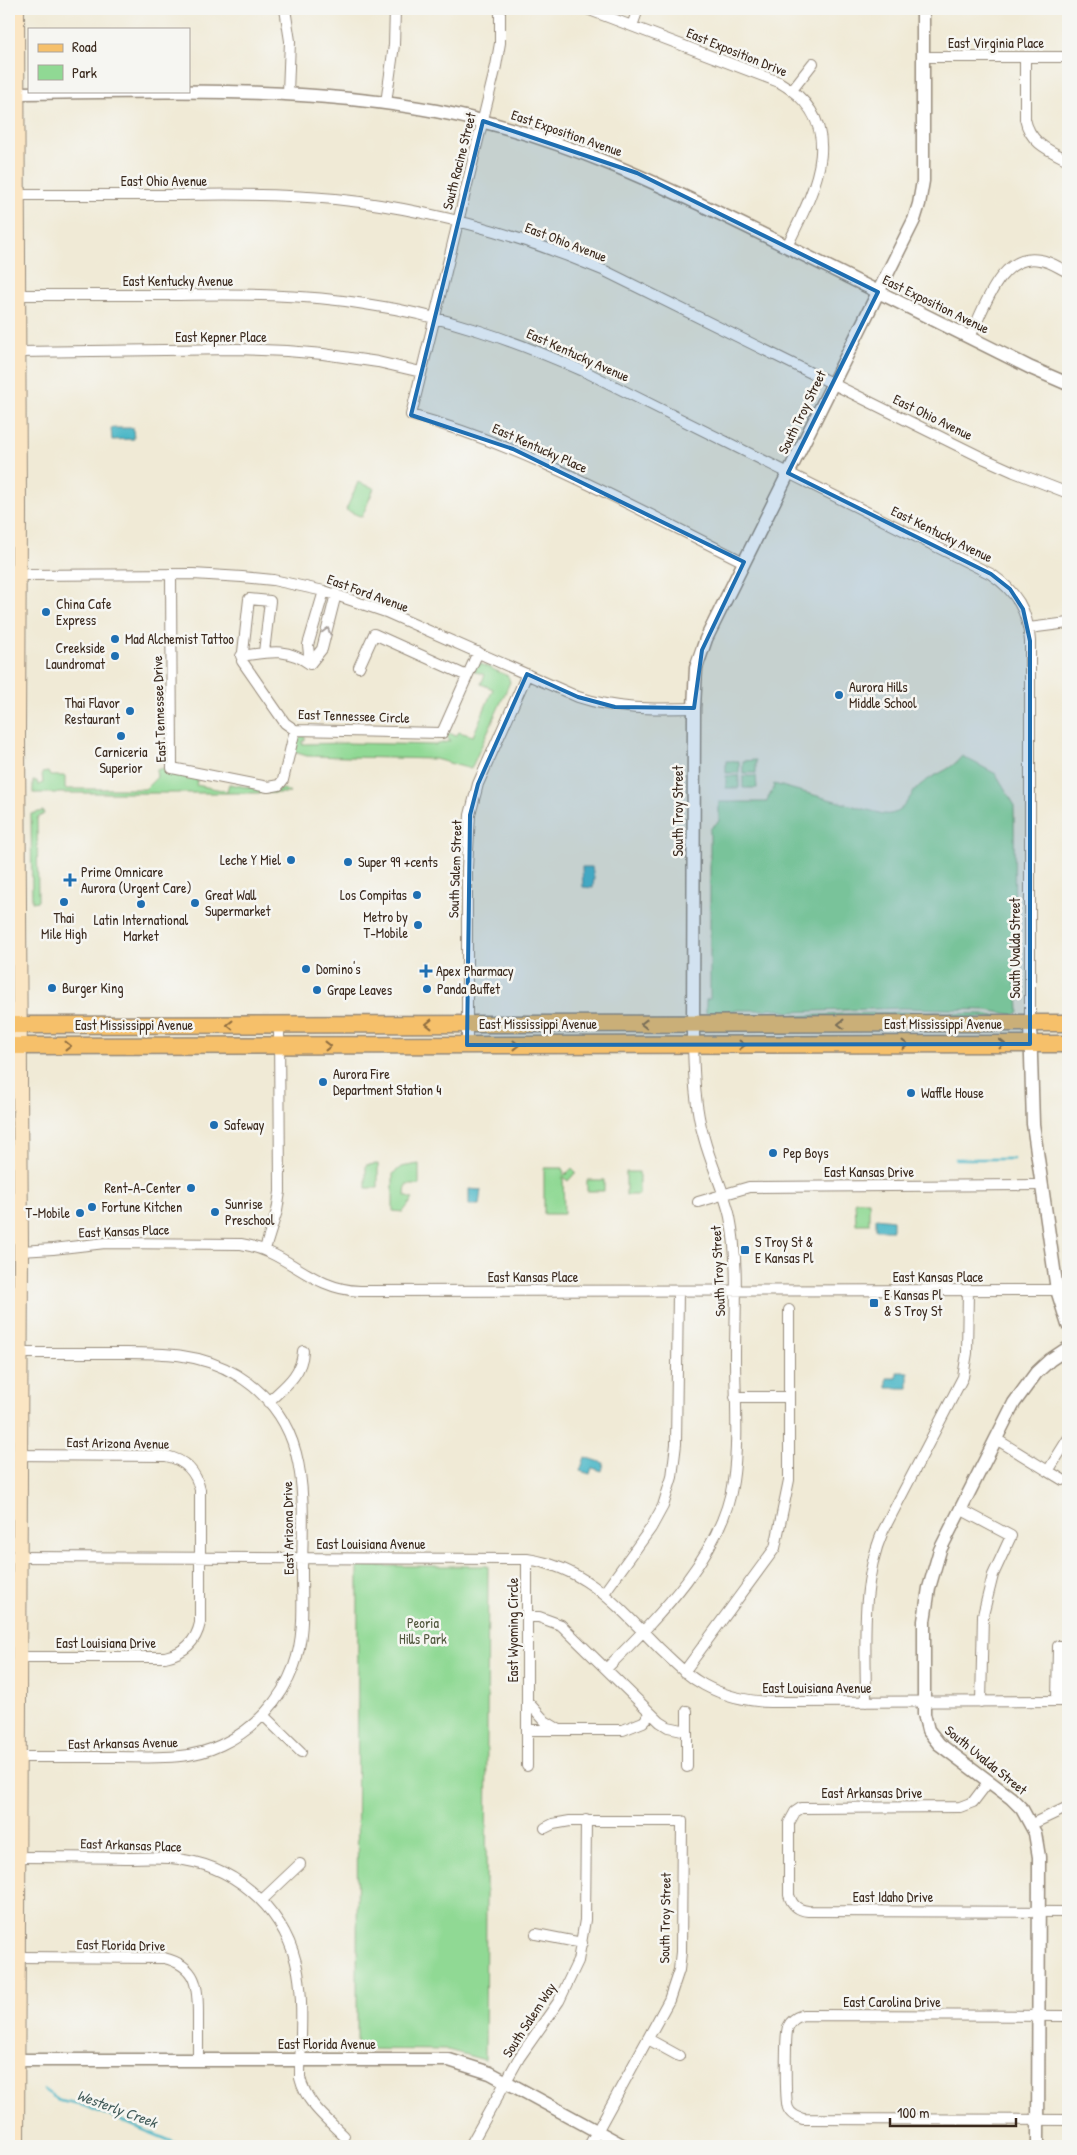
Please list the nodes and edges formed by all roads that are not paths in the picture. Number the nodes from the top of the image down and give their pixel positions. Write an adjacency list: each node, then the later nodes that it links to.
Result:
1 (17, 9): 14 (main road)
2 (285, 9): 15 (street)
3 (395, 9): 16 (street)
4 (500, 9): 17 (street, South Racine Street)
5 (587, 9): 8 (street, East Exposition Drive)
6 (638, 9): 8 (street)
7 (923, 9): 9 (street, South Troy Street)
8 (632, 26): 13 (street, East Exposition Drive)
9 (923, 57): 10 (street, East Virginia Place); 23 (street, South Troy Street)
10 (1025, 57): 11 (street, East Virginia Place); 18 (street)
11 (1068, 57)
12 (813, 62): 13 (street, East Exposition Drive)
13 (792, 90): 21 (street, East Exposition Drive)
14 (13, 93): 15 (street, East Exposition Avenue); 19 (main road)
15 (288, 93): 16 (street, East Exposition Avenue)
16 (386, 102): 17 (street, East Exposition Avenue)
17 (483, 121): 20 (street, South Racine Street); 21 (street, East Exposition Avenue)
18 (1068, 160)
19 (13, 195): 20 (street, East Ohio Avenue); 24 (main road)
20 (458, 220): 25 (street, South Racine Street); 29 (street, East Ohio Avenue)
21 (787, 246): 23 (street, East Exposition Avenue)
22 (1068, 272): 26 (street)
23 (878, 292): 26 (street, East Exposition Avenue); 29 (street, South Troy Street)
24 (14, 295): 25 (street, East Kentucky Avenue); 27 (main road)
25 (434, 318): 28 (street, East Kentucky Place); 31 (street, East Kentucky Avenue)
26 (970, 337): 30 (street, East Exposition Avenue)
27 (19, 352): 28 (street, East Kepner Place); 35 (main road)
28 (421, 372): 33 (street, East Kentucky Place)
29 (833, 383): 31 (street, South Troy Street); 32 (street, East Ohio Avenue)
30 (1068, 384)
31 (788, 473): 33 (street, South Troy Street); 39 (street, East Kentucky Avenue)
32 (1068, 493)
33 (744, 562): 48 (street, South Troy Street)
34 (171, 574): 35 (street, East Ford Avenue); 36 (street, East Ford Avenue); 49 (street, East Tennessee Drive)
35 (18, 575): 40 (main road)
36 (324, 591): 37 (street, East Ford Avenue); 44 (street)
37 (336, 594): 42 (street, East Ford Avenue); 44 (street, one-way to 37)
38 (1068, 623): 39 (street)
39 (1029, 628): 53 (street, South Uvalda Street)
40 (13, 648): 54 (main road)
41 (264, 652): 43 (street); 43 (street); 44 (street)
42 (478, 652): 46 (street, East Ford Avenue); 47 (street, East Tennessee Circle)
43 (241, 656): 49 (street, East Tennessee Circle)
44 (310, 664)
45 (359, 667): 47 (street)
46 (527, 674): 48 (street, East Ford Avenue); 51 (street, South Salem Street)
47 (467, 676): 49 (street, East Tennessee Circle)
48 (694, 708): 52 (street, South Troy Street)
49 (295, 730)
50 (1068, 1023): 53 (main road, East Mississippi Avenue)
51 (467, 1024): 52 (main road, East Mississippi Avenue, one-way to 51); 55 (main road, East Mississippi Avenue, one-way to 55); 58 (street, South Salem Street)
52 (693, 1024): 53 (main road, East Mississippi Avenue, one-way to 52); 59 (street, South Troy Street)
53 (1030, 1024): 56 (street, South Uvalda Street)
54 (14, 1025): 55 (main road, East Mississippi Avenue, one-way to 54); 60 (main road)
55 (279, 1025): 61 (street)
56 (1030, 1044): 57 (main road, East Mississippi Avenue); 59 (main road, East Mississippi Avenue, one-way to 56); 62 (street, South Uvalda Street)
57 (1068, 1044)
58 (467, 1045): 59 (main road, East Mississippi Avenue, one-way to 59); 61 (main road, East Mississippi Avenue, one-way to 58)
59 (693, 1045): 63 (street, South Troy Street)
60 (14, 1046): 61 (main road, East Mississippi Avenue, one-way to 61); 66 (main road)
61 (279, 1046): 65 (street)
62 (1042, 1185): 63 (street, East Kansas Drive); 68 (street, South Uvalda Street)
63 (723, 1193): 64 (street, East Kansas Drive); 70 (street, South Troy Street)
64 (698, 1202)
65 (265, 1249): 66 (street, East Kansas Place); 69 (street, East Kansas Place)
66 (21, 1251): 75 (main road)
67 (968, 1290): 68 (street, East Kansas Place); 70 (street, East Kansas Place); 97 (street)
68 (1057, 1290): 72 (street, South Uvalda Street)
69 (678, 1291): 70 (street, East Kansas Place); 89 (street)
70 (735, 1291): 76 (street, South Troy Street)
71 (789, 1310): 77 (street)
72 (1068, 1325)
73 (1068, 1348): 79 (street, South Uvalda Street)
74 (303, 1351): 78 (street)
75 (15, 1353): 78 (street, East Arizona Drive); 81 (main road)
76 (736, 1397): 77 (street); 91 (street, South Troy Street)
77 (788, 1397): 95 (street)
78 (268, 1402): 87 (street, East Arizona Drive)
79 (996, 1439): 82 (street); 84 (street, South Uvalda Street)
80 (1068, 1439): 82 (street)
81 (14, 1455): 85 (main road); 86 (street, East Arizona Avenue)
82 (1048, 1470): 83 (street)
83 (1063, 1480)
84 (960, 1509): 98 (street, South Uvalda Street); 99 (street)
85 (14, 1557): 86 (street, East Louisiana Avenue); 93 (main road)
86 (200, 1558): 87 (street, East Louisiana Avenue); 93 (street, East Louisiana Drive)
87 (302, 1558): 88 (street, East Louisiana Avenue); 104 (street, East Arizona Drive)
88 (528, 1559): 89 (street, East Louisiana Avenue); 90 (street, East Wyoming Circle)
89 (604, 1593): 91 (street, East Louisiana Avenue)
90 (527, 1618): 94 (street); 96 (street, East Wyoming Circle)
91 (643, 1632): 94 (street, South Troy Street); 95 (street, East Louisiana Avenue)
92 (1068, 1646): 100 (street)
93 (19, 1657): 109 (main road)
94 (606, 1669): 103 (street)
95 (684, 1672): 97 (street, East Louisiana Avenue)
96 (527, 1701): 105 (street, East Wyoming Circle); 106 (street, East Wyoming Circle)
97 (866, 1702): 98 (street, East Louisiana Avenue)
98 (923, 1702): 99 (street, East Louisiana Avenue); 112 (street, South Uvalda Street)
99 (981, 1702): 100 (street, East Louisiana Avenue)
100 (1057, 1702): 101 (street, East Louisiana Avenue)
101 (1068, 1702)
102 (687, 1711): 107 (street)
103 (651, 1714): 106 (street); 107 (street)
104 (263, 1715): 108 (street); 109 (street, East Arkansas Avenue)
105 (527, 1730): 106 (street); 110 (street, East Wyoming Circle)
106 (561, 1730)
107 (687, 1731): 111 (street)
108 (302, 1752)
109 (14, 1757): 117 (main road)
110 (527, 1766)
111 (687, 1767)
112 (989, 1781): 115 (street, South Uvalda Street); 118 (street, East Arkansas Drive)
113 (1068, 1807): 115 (street)
114 (586, 1820): 116 (street); 124 (street, South Salem Way); 128 (street, South Troy Street)
115 (1032, 1824): 121 (street, South Uvalda Street)
116 (545, 1828)
117 (18, 1857): 120 (street, East Arkansas Place); 125 (main road)
118 (789, 1861): 121 (street, East Idaho Drive)
119 (300, 1864): 120 (street)
120 (262, 1900): 132 (street, East Arkansas Place)
121 (1039, 1912): 122 (street, East Idaho Drive); 126 (street, South Uvalda Street)
122 (1068, 1912)
123 (536, 1934): 124 (street)
124 (582, 1943): 133 (street, South Salem Way)
125 (18, 1957): 130 (main road); 131 (street, East Florida Drive)
126 (1039, 2016): 127 (street); 134 (street, South Uvalda Street); 134 (street, East Carolina Drive)
127 (1068, 2016)
128 (648, 2039): 129 (street); 136 (street, South Troy Street)
129 (679, 2056)
130 (13, 2060): 131 (street, East Florida Avenue); 138 (main road)
131 (198, 2060): 132 (street, East Florida Avenue)
132 (300, 2060): 133 (street, East Florida Avenue); 137 (street, East Arkansas Place)
133 (506, 2081): 136 (street, East Florida Avenue); 139 (street, South Salem Way)
134 (1038, 2120): 135 (street); 142 (street, South Uvalda Street)
135 (1068, 2120)
136 (597, 2132): 140 (street, South Troy Street); 141 (street, East Florida Avenue)
137 (344, 2136)
138 (17, 2146)
139 (470, 2146)
140 (589, 2146)
141 (624, 2146)
142 (1038, 2146)

